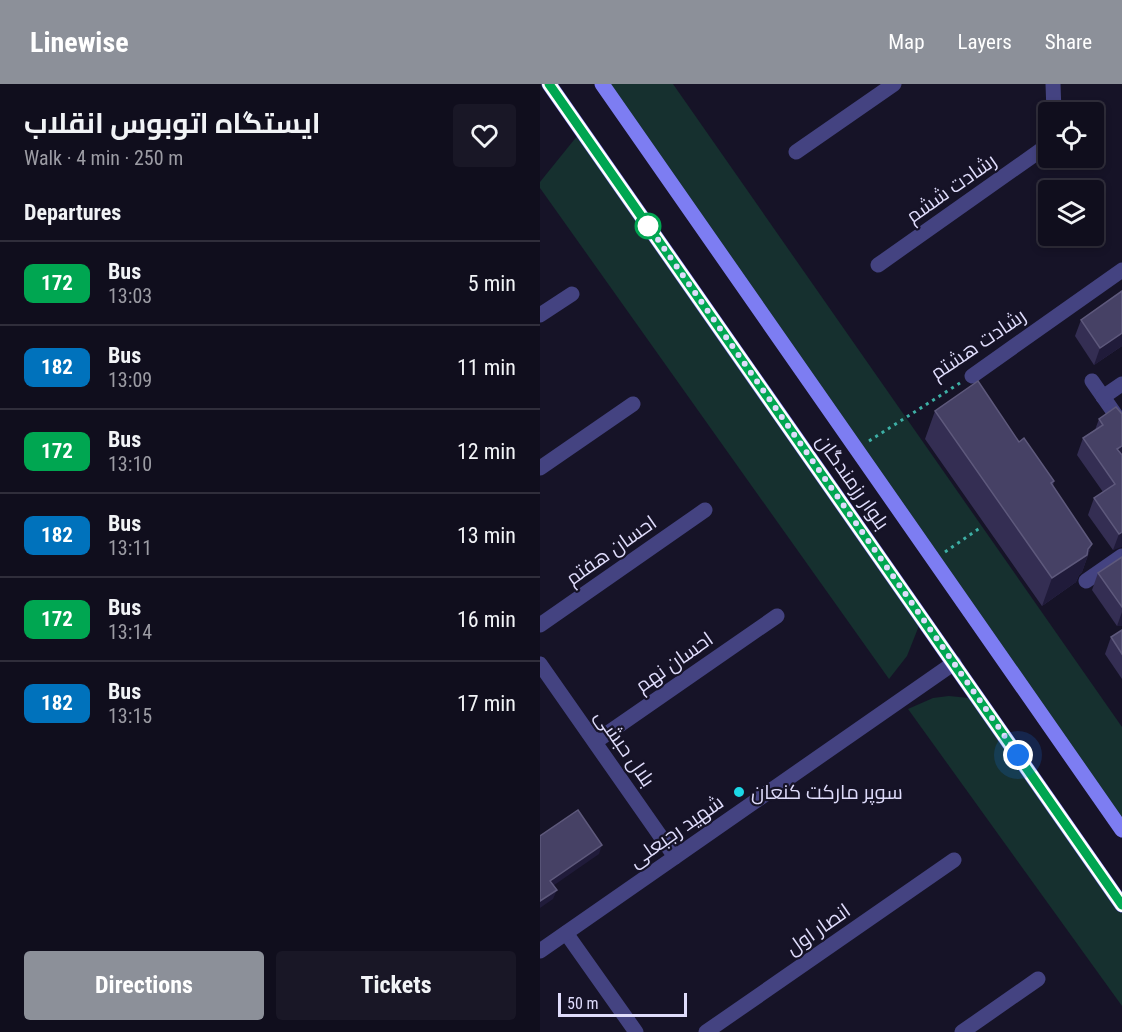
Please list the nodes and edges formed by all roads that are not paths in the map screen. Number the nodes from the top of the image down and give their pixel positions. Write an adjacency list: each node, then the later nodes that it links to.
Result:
1 (549, 84): 24 (main road, بلوار رزمندگان)
2 (602, 84): 27 (main road, بلوار رزمندگان)
3 (894, 84): 6 (street)
4 (1053, 84): 5 (street)
5 (1054, 102)
6 (796, 152)
7 (1038, 152): 8 (street, رشادت ششم)
8 (878, 265)
9 (1122, 270): 12 (street, رشادت هشتم)
10 (572, 294): 11 (street)
11 (540, 315)
12 (972, 376)
13 (1092, 381): 15 (street)
14 (1122, 384): 15 (street)
15 (1103, 397): 17 (street)
16 (633, 404): 18 (street)
17 (1122, 424)
18 (540, 468)
19 (705, 510): 23 (street, احسان هفتم)
20 (1122, 556): 21 (street)
21 (1086, 581)
22 (777, 616): 26 (street, احسان نهم)
23 (540, 625)
24 (954, 663): 28 (street, شهید رجبعلی); 30 (main road, بلوار رزمندگان)
25 (540, 664): 26 (street, بلال حبشی)
26 (595, 742): 28 (street, بلال حبشی)
27 (1122, 830)
28 (675, 857): 31 (street, شهید رجبعلی)
29 (954, 860): 35 (street, انصار اول)
30 (1122, 905)
31 (567, 933): 32 (street, شهید رجبعلی); 34 (street)
32 (540, 951)
33 (1038, 979): 36 (street)
34 (636, 1032)
35 (706, 1032)
36 (962, 1032)

